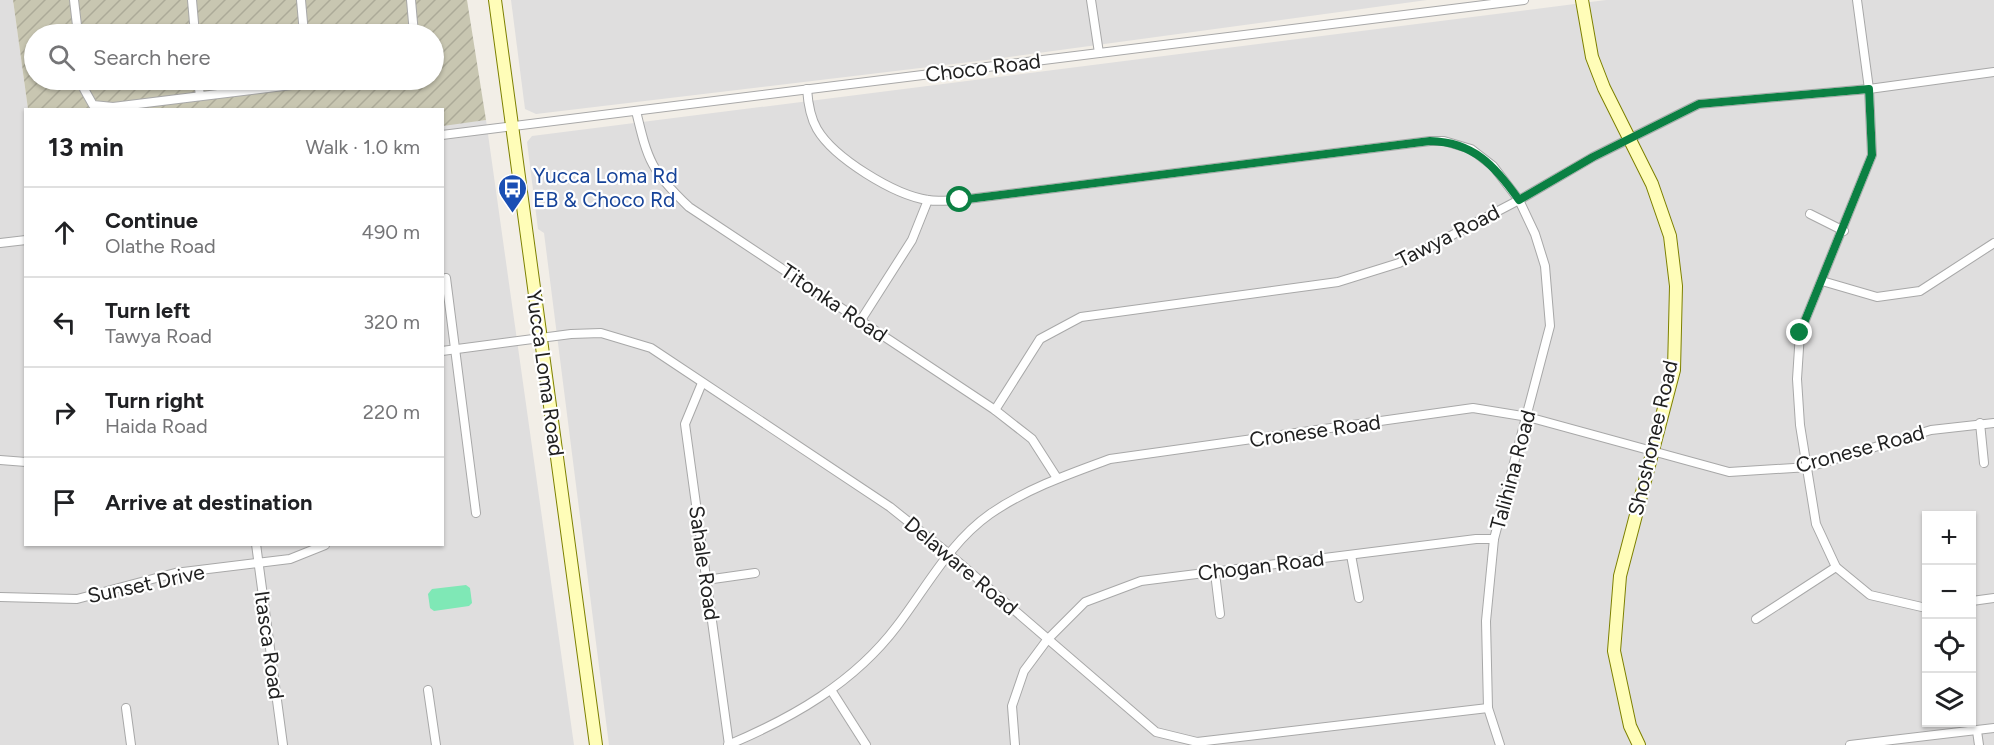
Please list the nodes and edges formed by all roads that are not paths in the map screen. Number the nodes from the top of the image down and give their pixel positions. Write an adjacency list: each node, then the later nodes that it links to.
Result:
1 (74, 0): 10 (street)
2 (192, 0): 11 (street)
3 (301, 0): 12 (street)
4 (411, 0): 13 (street)
5 (495, 0): 23 (street, Yucca Loma Road)
6 (1090, 0): 14 (street)
7 (1524, 0): 14 (street, Choco Road)
8 (1582, 0): 25 (street, Shoshonee Road)
9 (1857, 0): 17 (street)
10 (77, 24)
11 (194, 24)
12 (303, 24)
13 (413, 24)
14 (1098, 53): 16 (street, Choco Road)
15 (1994, 72): 17 (street, Tawya Road)
16 (807, 89): 22 (street, Choco Road); 26 (street, Talihina Road)
17 (1869, 89): 25 (street, Tawya Road); 29 (street)
18 (85, 90): 21 (street)
19 (199, 90): 21 (street)
20 (243, 90): 21 (street)
21 (200, 96)
22 (636, 111): 23 (street, Choco Road); 35 (street, Titonka Road)
23 (512, 126): 24 (street, Choco Road); 36 (street, Yucca Loma Road)
24 (444, 135)
25 (1629, 137): 27 (street, Tawya Road); 44 (street, Shoshonee Road)
26 (928, 200): 27 (street, Talihina Road); 35 (street)
27 (1519, 200): 40 (street, Tawya Road); 41 (street, Talihina Road)
28 (1810, 214): 29 (street)
29 (1844, 231): 34 (street)
30 (24, 240): 31 (street)
31 (0, 243)
32 (1994, 243): 34 (street)
33 (446, 278): 37 (street)
34 (1822, 281): 48 (street)
35 (861, 320): 40 (street, Titonka Road)
36 (541, 338): 37 (street, Delaware Road); 39 (street, Delaware Road); 78 (street, Yucca Loma Road)
37 (455, 349): 38 (street, Delaware Road); 50 (street)
38 (444, 351)
39 (702, 383): 54 (street, Delaware Road); 60 (street, Sahale Road)
40 (995, 410): 49 (street, Titonka Road)
41 (1528, 417): 44 (street, Cronese Road); 49 (street, Cronese Road); 51 (street, Talihina Road)
42 (1980, 423): 43 (street, Cronese Road); 47 (street); 48 (street, Cronese Road)
43 (1994, 423)
44 (1651, 451): 48 (street, Cronese Road); 83 (street, Shoshonee Road)
45 (0, 460): 46 (street)
46 (24, 462)
47 (1984, 463)
48 (1809, 467): 57 (street)
49 (1057, 478): 54 (street, Cronese Road)
50 (476, 513)
51 (1494, 539): 55 (street, Chogan Road); 72 (street, Talihina Road)
52 (256, 546): 56 (street, Itasca Road)
53 (323, 546): 56 (street, Sunset Drive)
54 (949, 554): 68 (street, Delaware Road); 70 (street, Cronese Road)
55 (1351, 555): 59 (street, Chogan Road); 62 (street)
56 (259, 564): 61 (street, Sunset Drive); 76 (street, Itasca Road)
57 (1836, 567): 65 (street); 67 (street)
58 (755, 573): 60 (street)
59 (1215, 573): 66 (street); 68 (street, Chogan Road)
60 (706, 580): 79 (street, Sahale Road)
61 (0, 597)
62 (1359, 598)
63 (1994, 598): 64 (street)
64 (1976, 600)
65 (1922, 607)
66 (1220, 614)
67 (1756, 619)
68 (1047, 640): 72 (street, Delaware Road); 81 (street, Chogan Road)
69 (428, 690): 77 (street)
70 (831, 690): 79 (street, Cronese Road); 80 (street)
71 (126, 708): 75 (street)
72 (1488, 708): 82 (street, Talihina Road)
73 (1994, 728): 74 (street)
74 (1977, 731): 84 (street); 85 (street)
75 (131, 745)
76 (283, 745)
77 (436, 745)
78 (596, 745)
79 (728, 745)
80 (866, 745)
81 (1015, 745)
82 (1500, 745)
83 (1639, 745)
84 (1850, 745)
85 (1979, 745)

